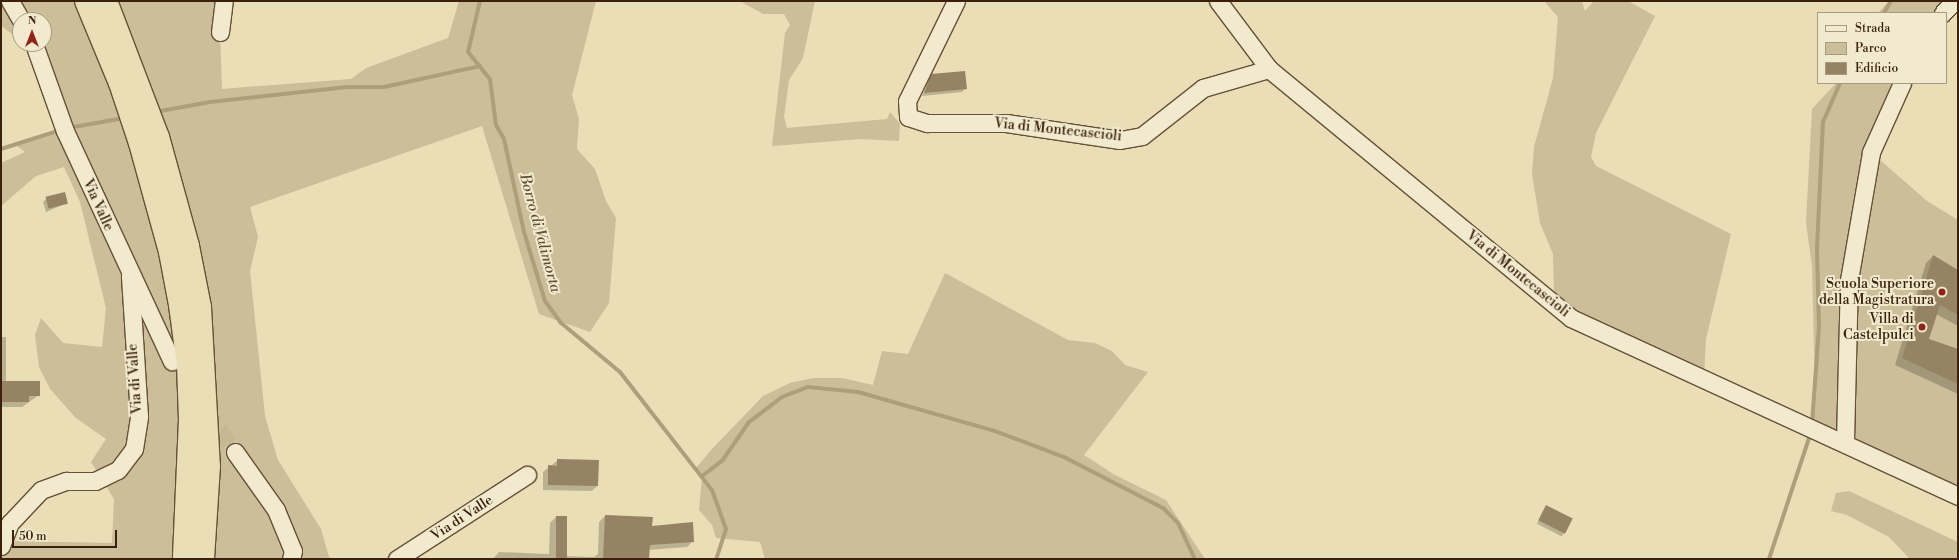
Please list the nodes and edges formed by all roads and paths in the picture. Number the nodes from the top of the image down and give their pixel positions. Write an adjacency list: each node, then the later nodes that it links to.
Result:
1 (10, 1): 8 (street)
2 (86, 1): 22 (highway)
3 (106, 1): 23 (highway)
4 (224, 1): 10 (street)
5 (956, 1): 12 (street, Via di Montecascioli)
6 (1218, 1): 12 (street, Via di Montecascioli)
7 (1954, 1): 9 (street)
8 (16, 12)
9 (1944, 12)
10 (220, 32)
11 (37, 52): 14 (street, Via Valle)
12 (1269, 69): 16 (street, Via di Montecascioli)
13 (1902, 84): 16 (street)
14 (130, 275): 15 (street, Via Valle); 20 (street, Via di Valle)
15 (172, 361)
16 (1845, 441): 19 (street, Via di Montecascioli)
17 (235, 452): 21 (street)
18 (527, 475): 24 (street, Via di Valle)
19 (1958, 496)
20 (1, 546)
21 (295, 556)
22 (184, 559)
23 (203, 559)
24 (397, 559)

